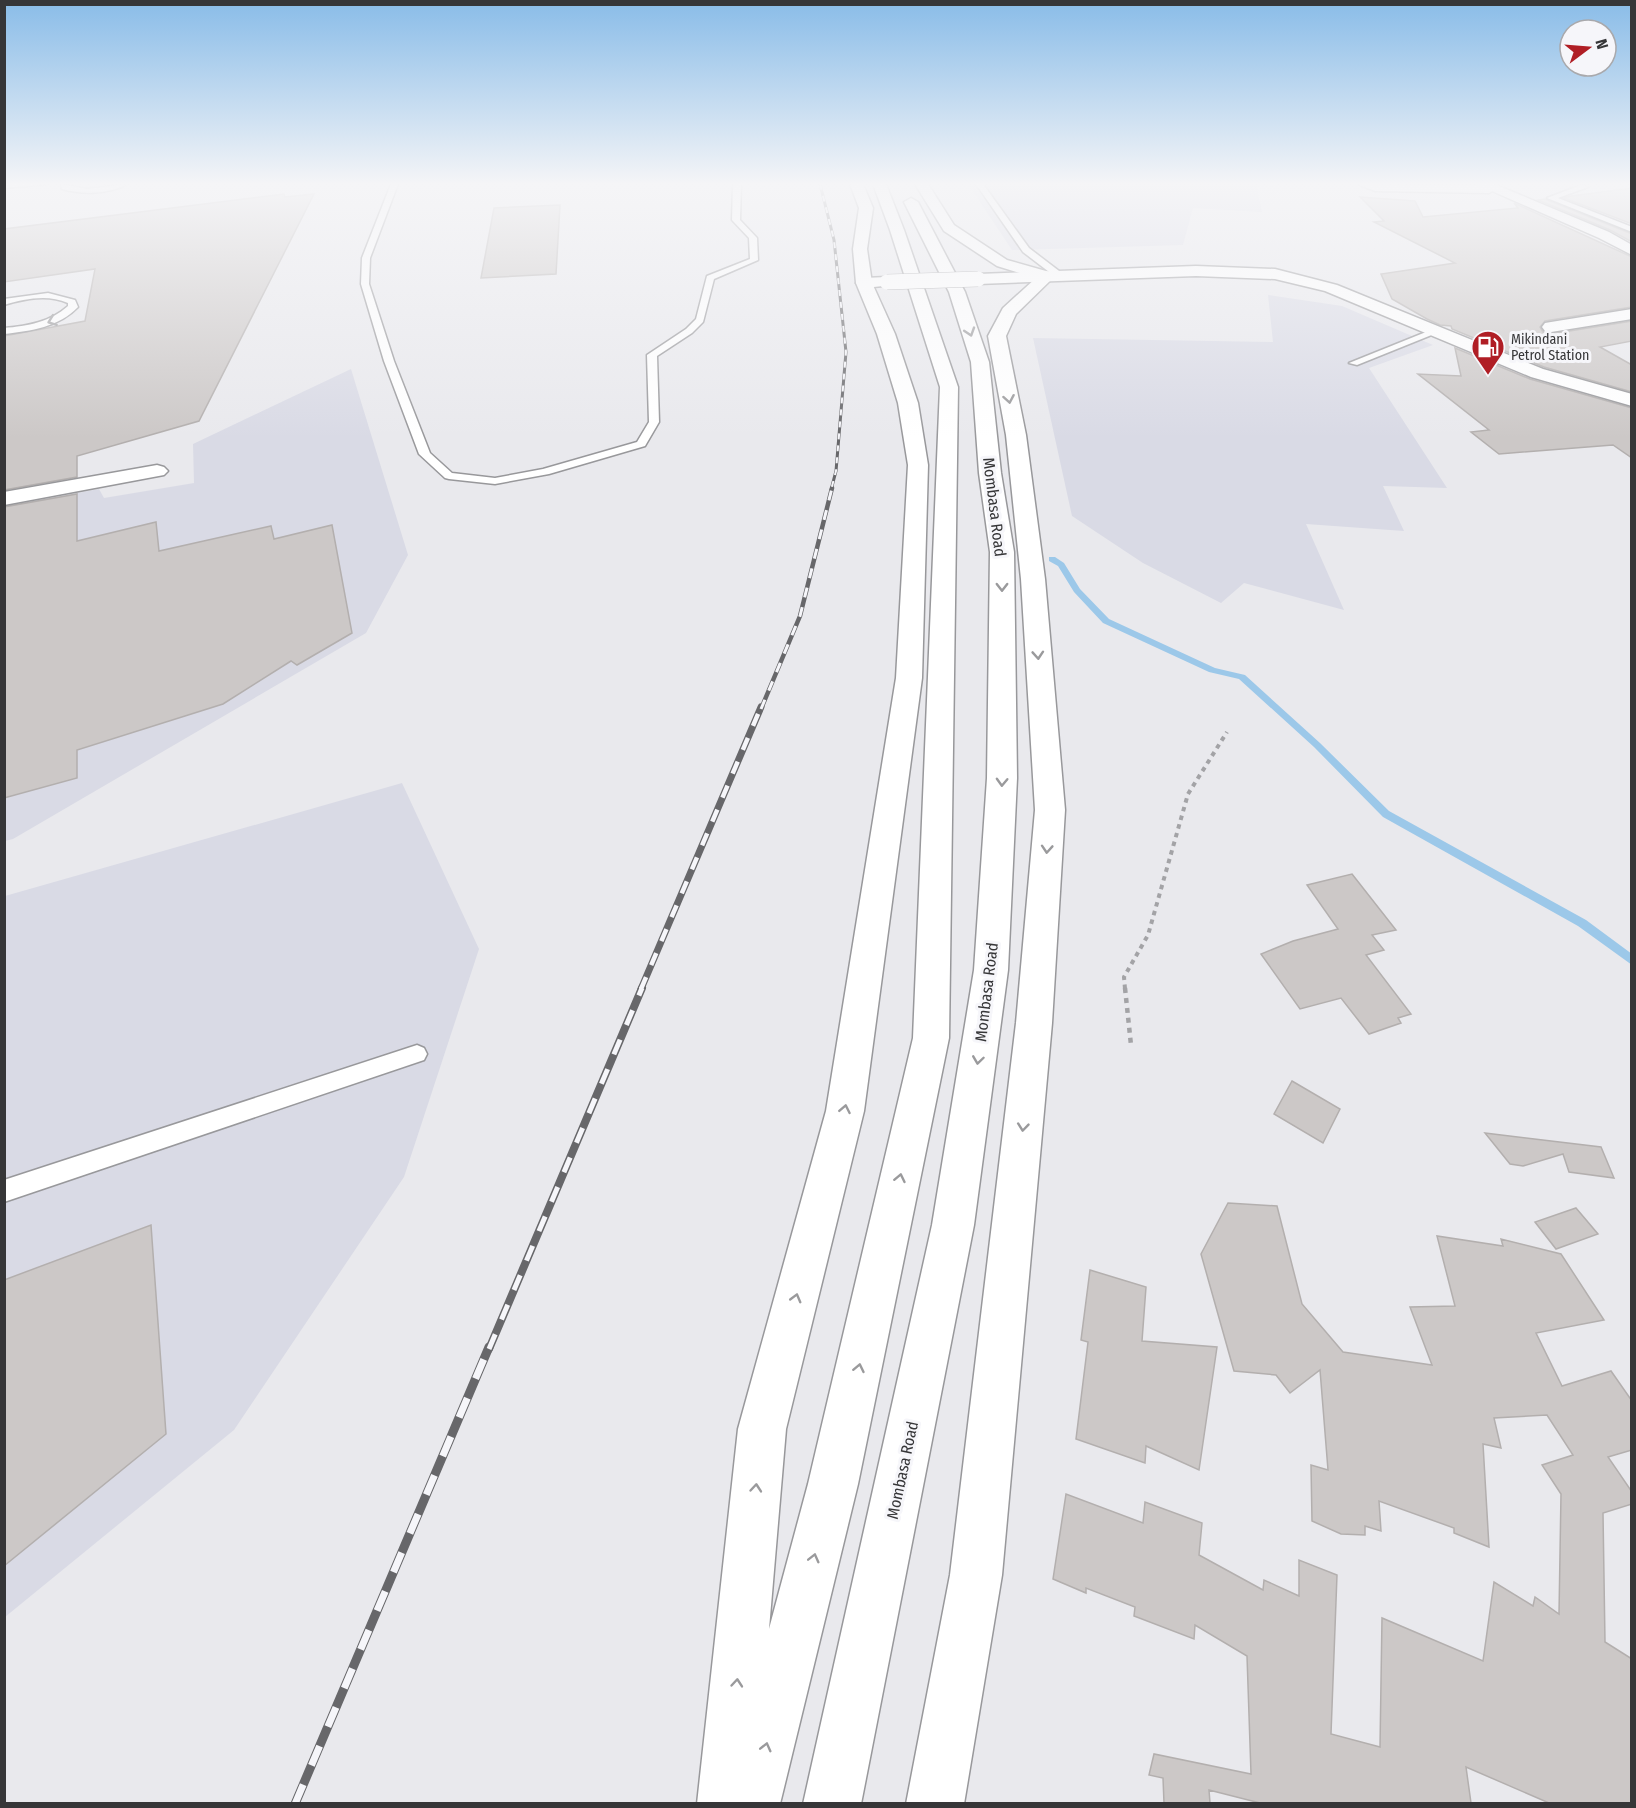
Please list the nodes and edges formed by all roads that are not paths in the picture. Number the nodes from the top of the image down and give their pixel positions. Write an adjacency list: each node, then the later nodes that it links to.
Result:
1 (366, 268): 2 (lane)
2 (734, 268)
3 (869, 268): 9 (main road)
4 (910, 268): 22 (main road, one-way to 4)
5 (945, 268): 23 (main road, Mombasa Road, one-way to 23)
6 (1026, 268): 8 (main road)
7 (1046, 268): 8 (lane)
8 (1054, 276): 9 (main road, bridge); 14 (main road); 24 (main road, one-way to 24)
9 (875, 282): 21 (main road, one-way to 9)
10 (4, 302): 13 (lane, one-way to 13)
11 (1632, 315): 12 (main road)
12 (1551, 327)
13 (4, 331)
14 (1434, 332): 15 (lane); 16 (main road)
15 (1354, 363)
16 (1630, 400)
17 (157, 471): 18 (main road)
18 (4, 499)
19 (417, 1054): 20 (lane)
20 (4, 1191)
21 (726, 1803)
22 (751, 1803)
23 (832, 1803)
24 (936, 1803)

